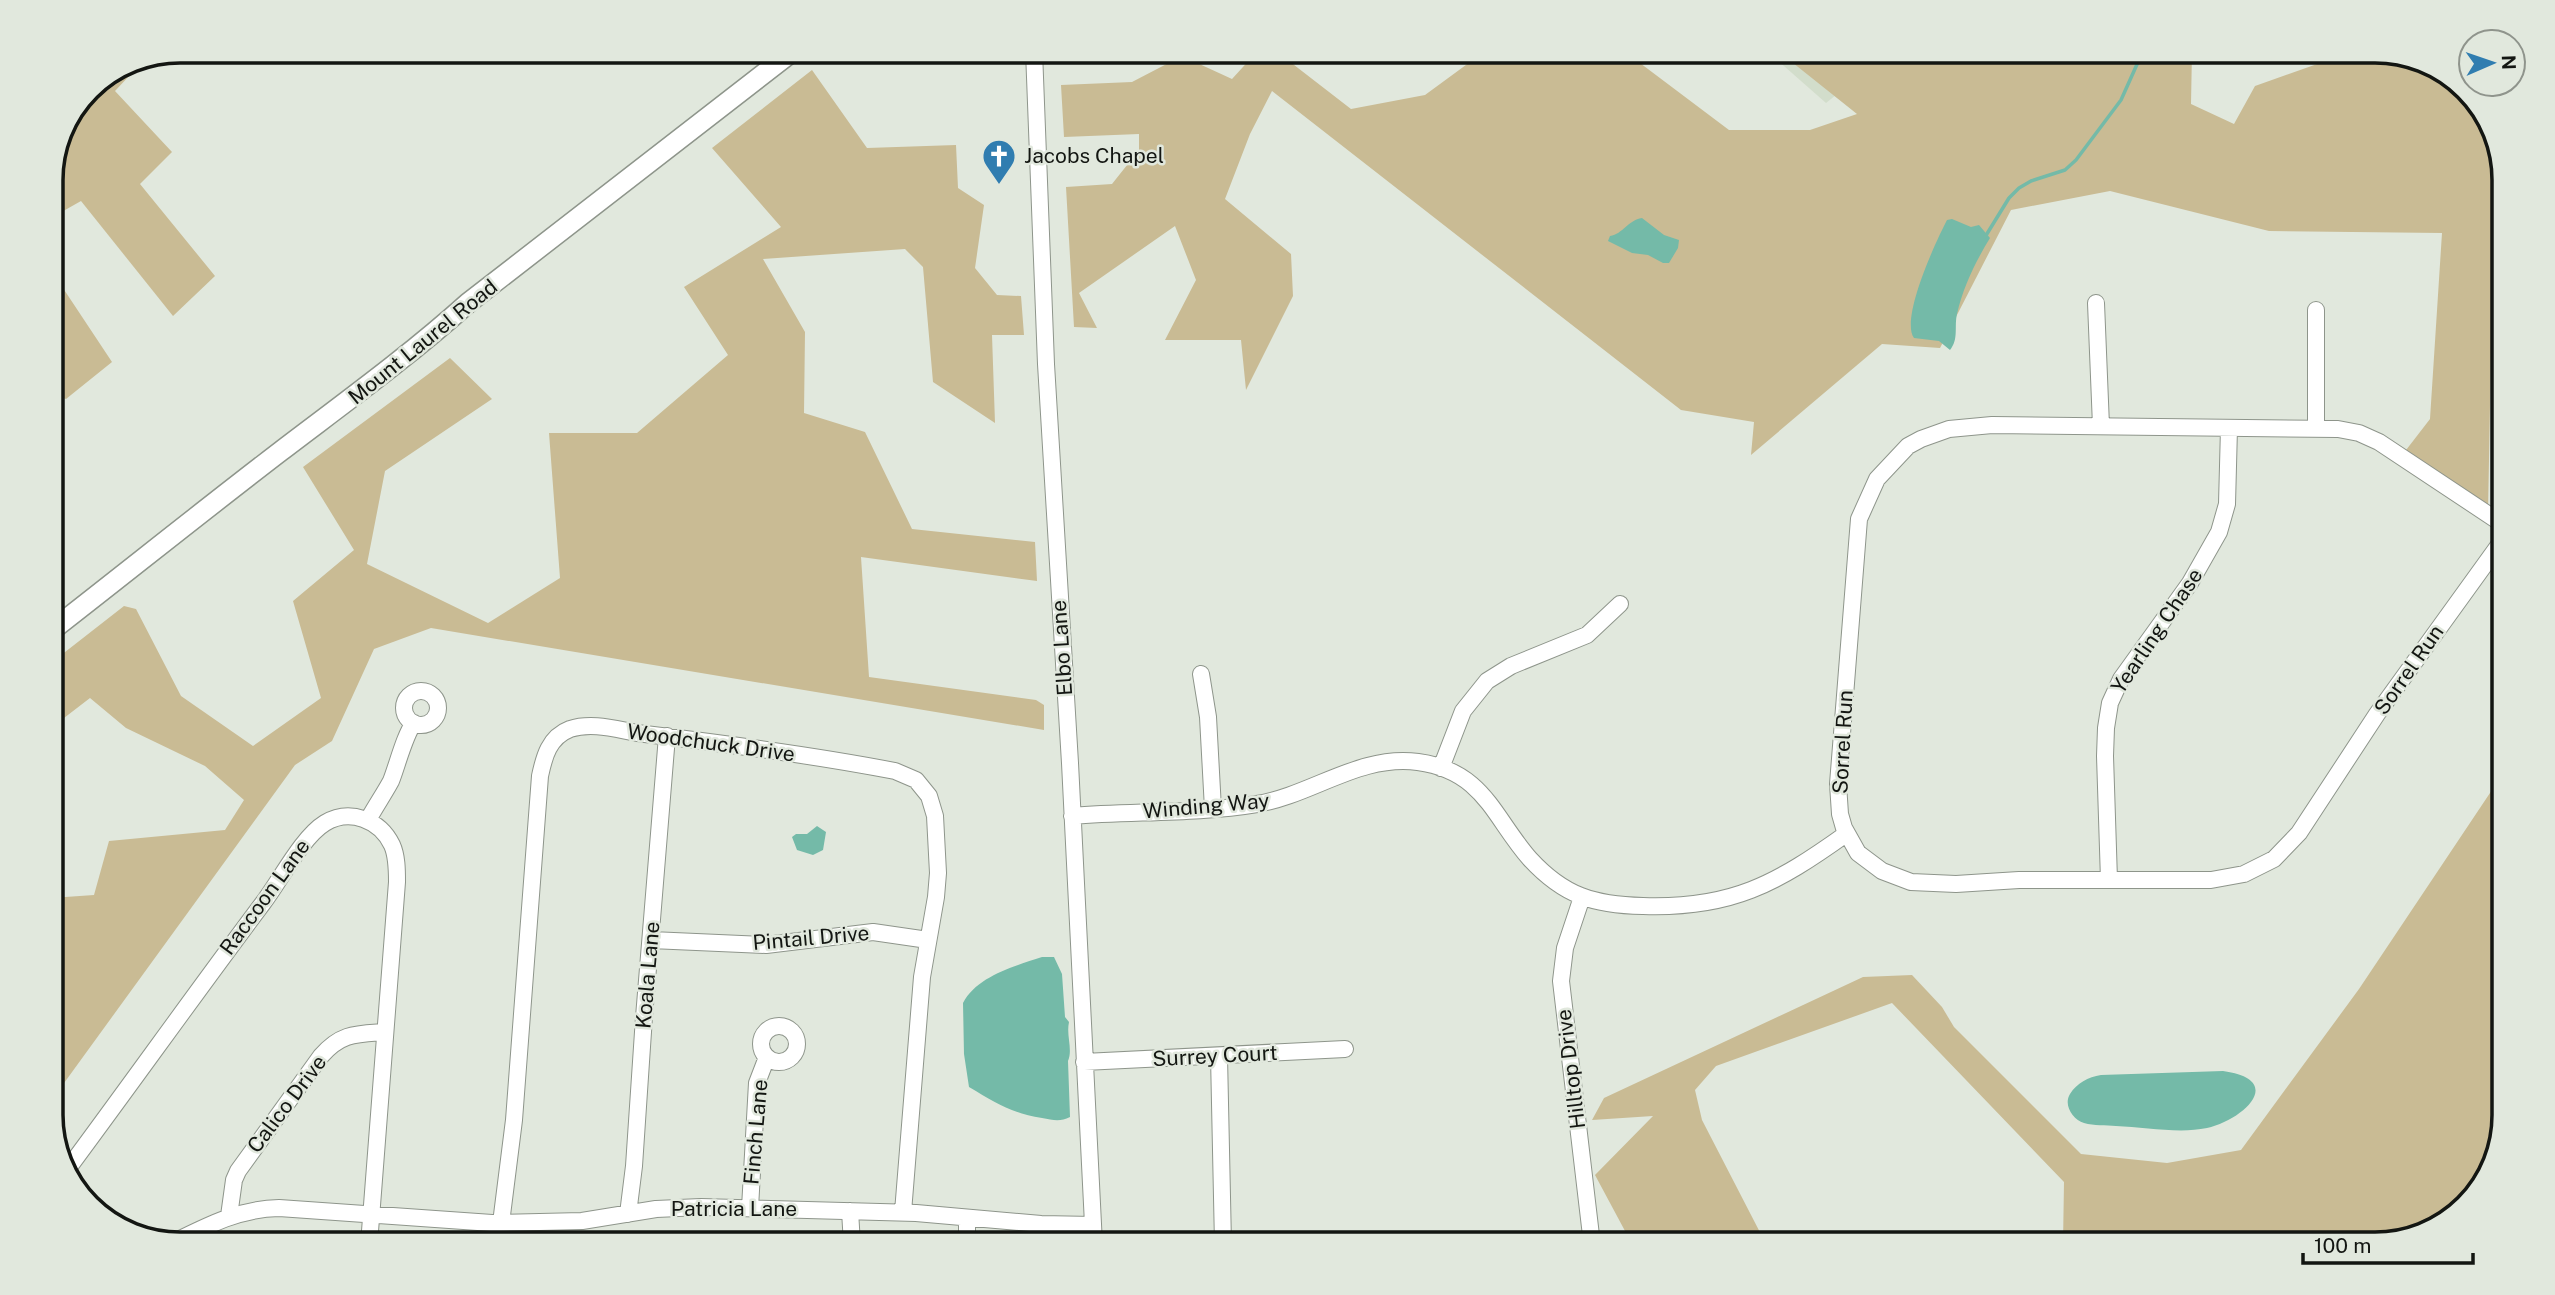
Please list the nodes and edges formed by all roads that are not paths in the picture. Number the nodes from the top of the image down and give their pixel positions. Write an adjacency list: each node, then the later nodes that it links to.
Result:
1 (778, 63): 11 (main road, Mount Laurel Road)
2 (1034, 63): 17 (street, Elbo Lane)
3 (2096, 303): 5 (street)
4 (2316, 310): 7 (street)
5 (2101, 426): 6 (street, Sorrel Run); 19 (street, Sorrel Run)
6 (2229, 428): 7 (street, Sorrel Run); 20 (street, Yearling Chase)
7 (2316, 428): 8 (street, Sorrel Run)
8 (2492, 517)
9 (2492, 555): 20 (street, Sorrel Run)
10 (1620, 604): 15 (street)
11 (63, 622)
12 (1201, 674): 16 (street)
13 (414, 723): 18 (street)
14 (667, 736): 22 (street, Koala Lane); 23 (street, Woodchuck Drive); 37 (street, Woodchuck Drive)
15 (1441, 768): 16 (street, Winding Way); 21 (street, Winding Way)
16 (1213, 809): 17 (street, Winding Way)
17 (1072, 817): 28 (street, Elbo Lane)
18 (368, 820): 24 (street); 29 (street, Raccoon Lane)
19 (1846, 834): 20 (street, Sorrel Run); 21 (street, Winding Way)
20 (2109, 880)
21 (1582, 897): 46 (street, Hilltop Drive)
22 (651, 940): 23 (street, Pintail Drive); 33 (street, Koala Lane)
23 (928, 940): 32 (street, Woodchuck Drive)
24 (384, 1032): 34 (street); 35 (street, Calico Drive)
25 (1345, 1049): 26 (street, Surrey Court)
26 (1219, 1056): 28 (street, Surrey Court); 45 (street)
27 (767, 1057): 30 (street, Finch Lane)
28 (1084, 1062): 38 (street, Elbo Lane)
29 (73, 1162)
30 (750, 1208): 31 (street, Patricia Lane); 33 (street, Patricia Lane)
31 (850, 1211): 32 (street, Patricia Lane); 42 (street)
32 (902, 1212): 36 (street, Patricia Lane)
33 (628, 1214): 37 (street, Patricia Lane)
34 (372, 1215): 35 (street, Patricia Lane); 37 (street, Patricia Lane); 40 (street)
35 (229, 1216): 39 (street, Patricia Lane)
36 (967, 1219): 38 (street, Patricia Lane); 43 (street)
37 (501, 1223): 41 (street, Woodchuck Drive)
38 (1093, 1225): 44 (street, Elbo Lane)
39 (194, 1232)
40 (370, 1232)
41 (501, 1232)
42 (851, 1232)
43 (967, 1232)
44 (1093, 1232)
45 (1223, 1232)
46 (1590, 1232)

